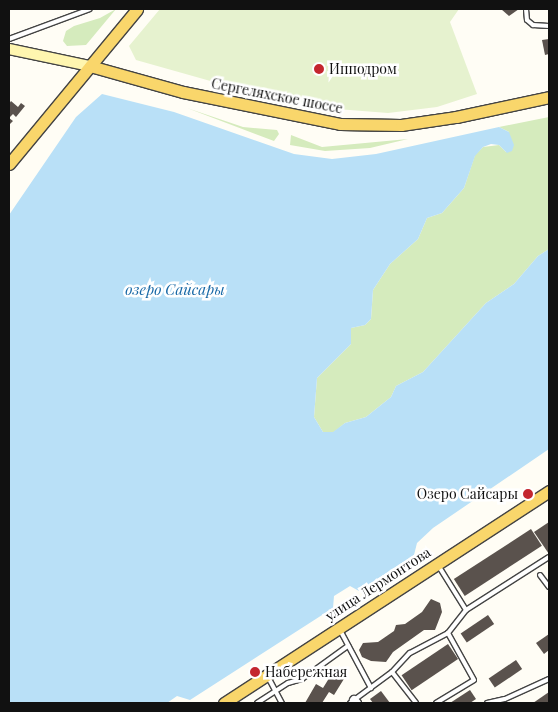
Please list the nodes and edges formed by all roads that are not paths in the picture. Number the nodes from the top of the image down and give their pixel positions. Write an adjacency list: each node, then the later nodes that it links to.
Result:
1 (90, 9): 5 (lane)
2 (137, 9): 7 (main road)
3 (526, 9): 4 (lane)
4 (549, 26)
5 (9, 39)
6 (9, 49): 7 (main road)
7 (90, 66): 8 (main road, Сергеляхское шоссе); 9 (main road)
8 (549, 97)
9 (9, 164)
10 (549, 491): 12 (main road, улица Лермонтова)
11 (549, 557): 15 (lane)
12 (438, 564): 15 (lane); 16 (main road, улица Лермонтова)
13 (540, 575): 14 (lane)
14 (549, 587)
15 (466, 610): 17 (lane)
16 (339, 628): 18 (lane); 20 (main road, улица Лермонтова)
17 (448, 633): 19 (lane); 29 (lane)
18 (348, 646): 22 (lane); 23 (lane)
19 (392, 672): 22 (lane); 28 (lane)
20 (266, 675): 23 (lane); 25 (main road, улица Лермонтова)
21 (549, 679): 30 (lane)
22 (371, 688): 24 (lane)
23 (276, 690): 26 (lane); 27 (lane)
24 (354, 702)
25 (224, 703)
26 (258, 703)
27 (282, 703)
28 (416, 703)
29 (436, 703)
30 (488, 703)

